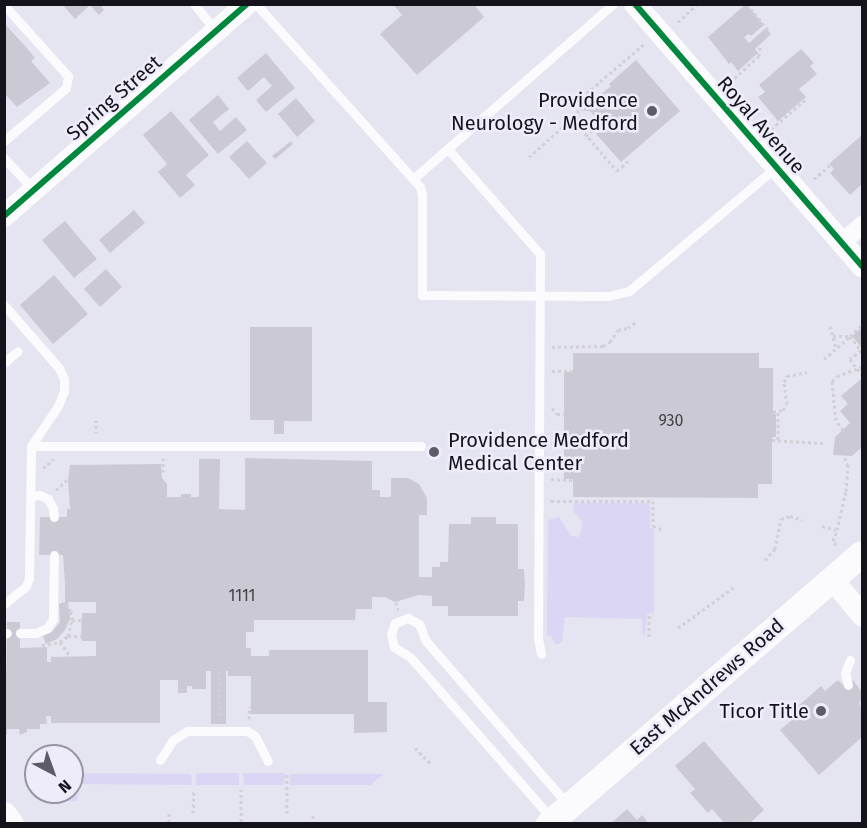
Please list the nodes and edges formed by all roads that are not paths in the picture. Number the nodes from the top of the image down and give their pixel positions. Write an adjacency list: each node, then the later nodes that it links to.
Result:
1 (194, 4): 7 (lane)
2 (247, 4): 7 (street, Spring Street)
3 (256, 4): 12 (lane)
4 (613, 4): 9 (lane)
5 (635, 4): 11 (street, Royal Avenue)
6 (4, 5): 8 (lane)
7 (216, 31): 13 (street, Spring Street)
8 (4, 141)
9 (448, 149): 12 (lane); 18 (lane)
10 (4, 158): 13 (lane)
11 (776, 166): 16 (street, Royal Avenue); 18 (lane)
12 (413, 179): 18 (lane)
13 (34, 190): 14 (street, Spring Street)
14 (4, 216)
15 (862, 225): 16 (street)
16 (842, 243): 17 (street, Royal Avenue)
17 (862, 266)
18 (541, 295): 32 (lane)
19 (4, 305): 22 (lane)
20 (18, 351): 21 (lane)
21 (4, 363)
22 (31, 446): 23 (lane); 24 (lane)
23 (421, 446)
24 (31, 496): 25 (lane); 29 (lane)
25 (54, 517)
26 (862, 554): 28 (main road, East McAndrews Road)
27 (54, 555): 31 (lane)
28 (832, 579): 30 (street); 38 (main road, East McAndrews Road)
29 (4, 604)
30 (862, 615)
31 (20, 633)
32 (541, 654)
33 (850, 660): 34 (lane)
34 (848, 685)
35 (160, 760): 36 (lane)
36 (268, 761)
37 (4, 815): 39 (main road)
38 (554, 818): 38 (lane)
39 (11, 824)

